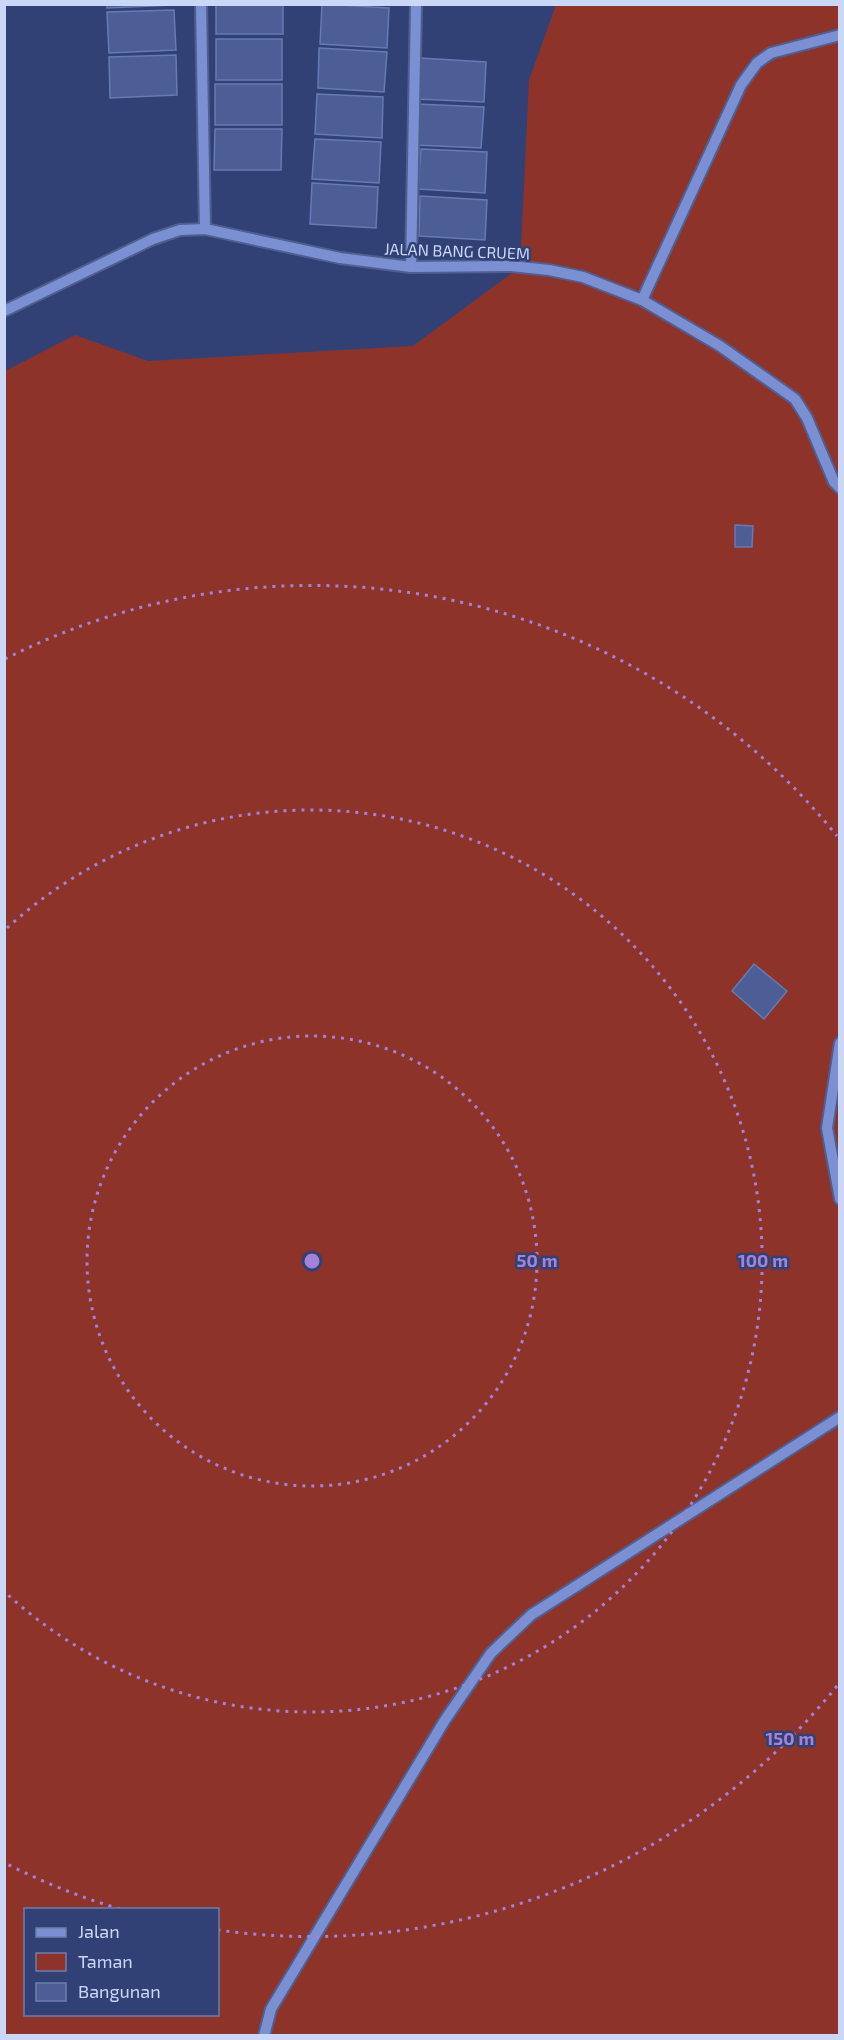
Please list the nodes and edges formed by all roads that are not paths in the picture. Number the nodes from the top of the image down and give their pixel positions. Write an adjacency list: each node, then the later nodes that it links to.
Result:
1 (201, 4): 4 (street)
2 (416, 5): 5 (street)
3 (840, 35): 6 (street)
4 (205, 229): 5 (street, JALAN BANG CRUEM); 7 (street, JALAN BANG CRUEM)
5 (411, 267): 6 (street, JALAN BANG CRUEM)
6 (642, 300): 8 (street, JALAN BANG CRUEM)
7 (4, 311)
8 (840, 489)
9 (840, 1043): 10 (street)
10 (840, 1199)
11 (840, 1417): 12 (street)
12 (264, 2036)

